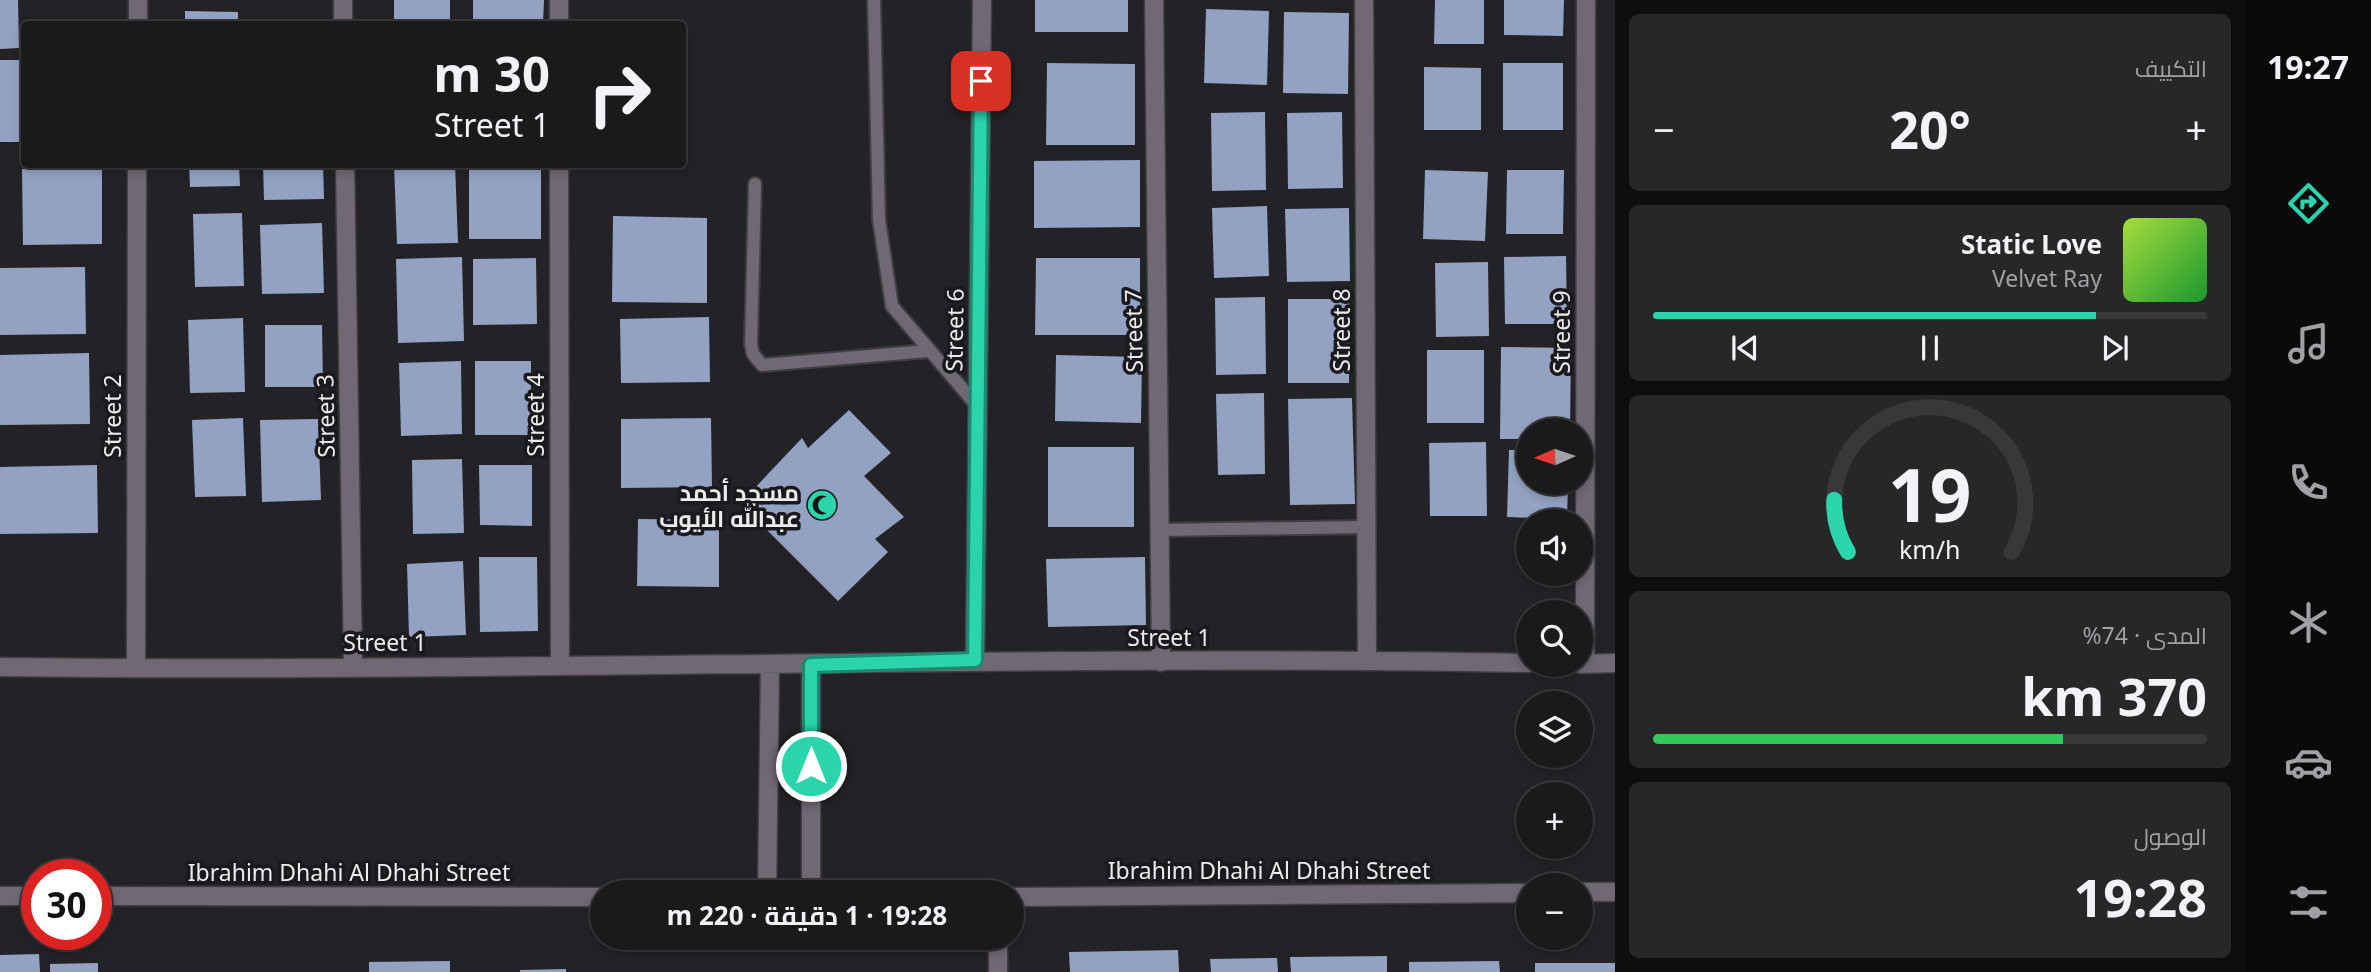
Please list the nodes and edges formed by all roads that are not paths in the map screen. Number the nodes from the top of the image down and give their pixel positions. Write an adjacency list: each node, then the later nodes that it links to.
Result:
1 (138, 0): 9 (street)
2 (343, 0): 10 (street)
3 (559, 0): 11 (street)
4 (874, 0): 16 (lane)
5 (982, 0): 17 (street, Street 6)
6 (1154, 0): 19 (street, Street 7)
7 (1364, 0): 18 (street, Street 8)
8 (1586, 0): 20 (street, Street 9)
9 (138, 21)
10 (343, 21)
11 (559, 21)
12 (137, 168): 32 (street, Street 2)
13 (345, 168): 31 (street, Street 3)
14 (559, 168): 29 (street, Street 4)
15 (755, 184): 16 (lane)
16 (928, 351): 17 (lane)
17 (978, 407): 21 (street, Street 6)
18 (1367, 527): 19 (lane); 22 (street, Street 8)
19 (1159, 530): 23 (street, Street 7)
20 (1583, 600)
21 (975, 660): 23 (street, Street 1); 28 (street, Street 1)
22 (1367, 660): 23 (street, Street 1); 24 (street, Street 1)
23 (1161, 662)
24 (1516, 663)
25 (1615, 663): 26 (street)
26 (1593, 664)
27 (771, 665): 28 (street, Street 1); 29 (street, Street 1); 33 (street)
28 (811, 665): 34 (street)
29 (560, 666): 31 (street, Street 1)
30 (0, 667): 32 (street, Street 1)
31 (353, 667): 32 (street, Street 1)
32 (136, 668)
33 (767, 880)
34 (811, 880)
35 (1593, 892): 36 (street)
36 (1615, 892)
37 (1516, 893): 42 (street, Ibrahim Dhahi Al Dhahi Street)
38 (0, 896): 39 (street)
39 (21, 896)
40 (112, 896): 41 (street, Ibrahim Dhahi Al Dhahi Street)
41 (590, 897)
42 (1024, 897)
43 (998, 950): 44 (street)
44 (998, 972)

